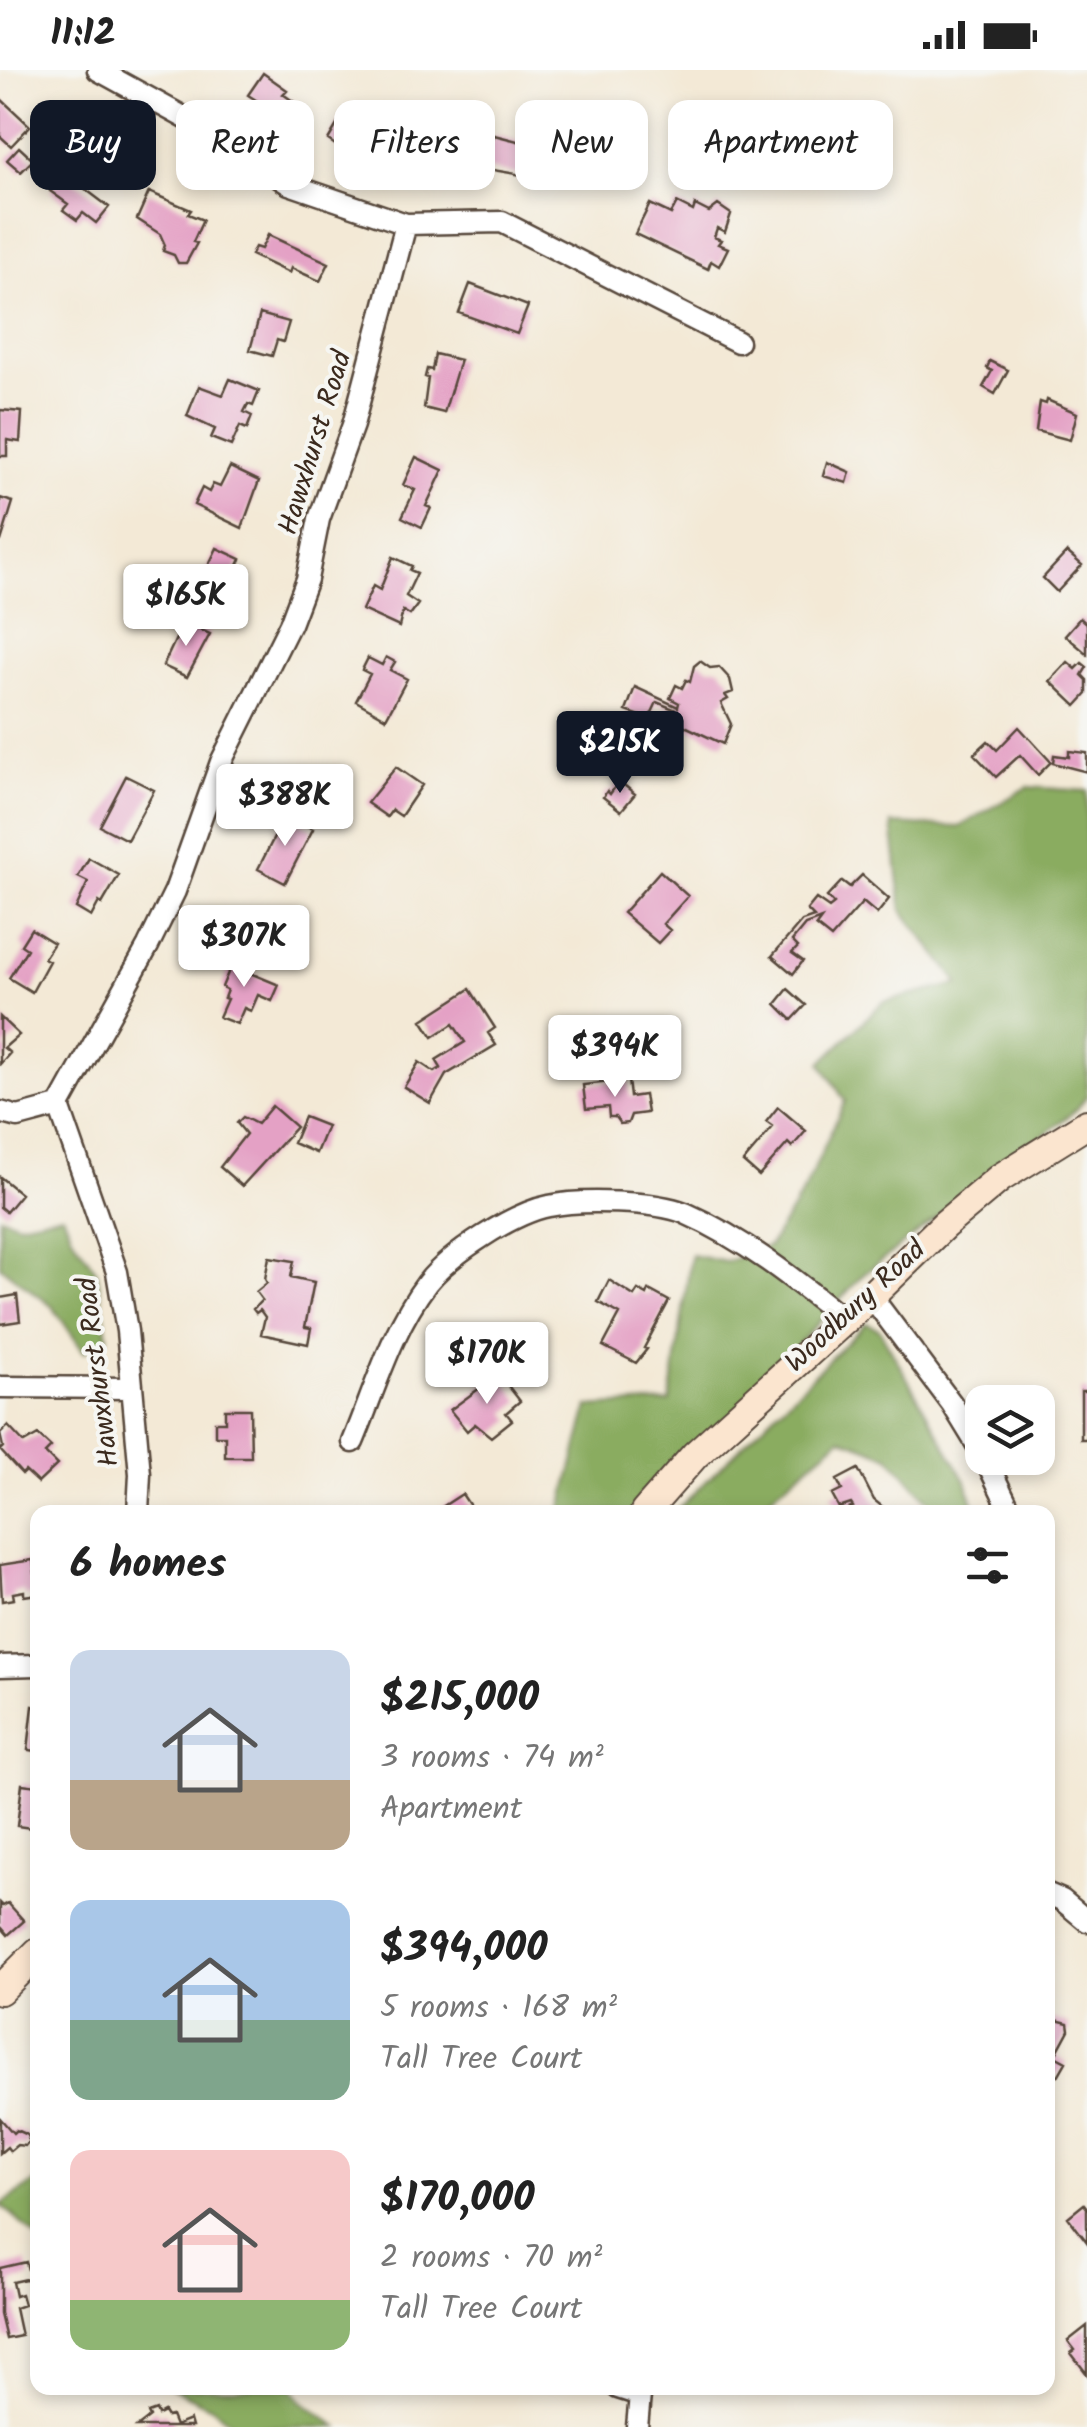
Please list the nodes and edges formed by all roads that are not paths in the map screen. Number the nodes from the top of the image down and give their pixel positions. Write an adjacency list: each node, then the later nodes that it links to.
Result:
1 (98, 70): 2 (street)
2 (406, 224): 3 (street); 4 (street, Hawxhurst Road)
3 (738, 342)
4 (59, 1106): 5 (street); 10 (street, Hawxhurst Road)
5 (0, 1112)
6 (1087, 1124): 7 (main road, Woodbury Road)
7 (871, 1296): 8 (main road, Woodbury Road); 11 (street)
8 (844, 1320): 12 (street); 15 (main road, Woodbury Road)
9 (0, 1387): 10 (street)
10 (130, 1388): 14 (street, Hawxhurst Road)
11 (965, 1425)
12 (353, 1442)
13 (993, 1475): 16 (street)
14 (138, 1505)
15 (651, 1505)
16 (1008, 1505)
17 (30, 1665): 18 (street)
18 (0, 1666)
19 (1055, 1897): 20 (street)
20 (1087, 1921)
21 (30, 1960): 22 (main road)
22 (0, 1990)
23 (641, 2395): 24 (street)
24 (636, 2427)

